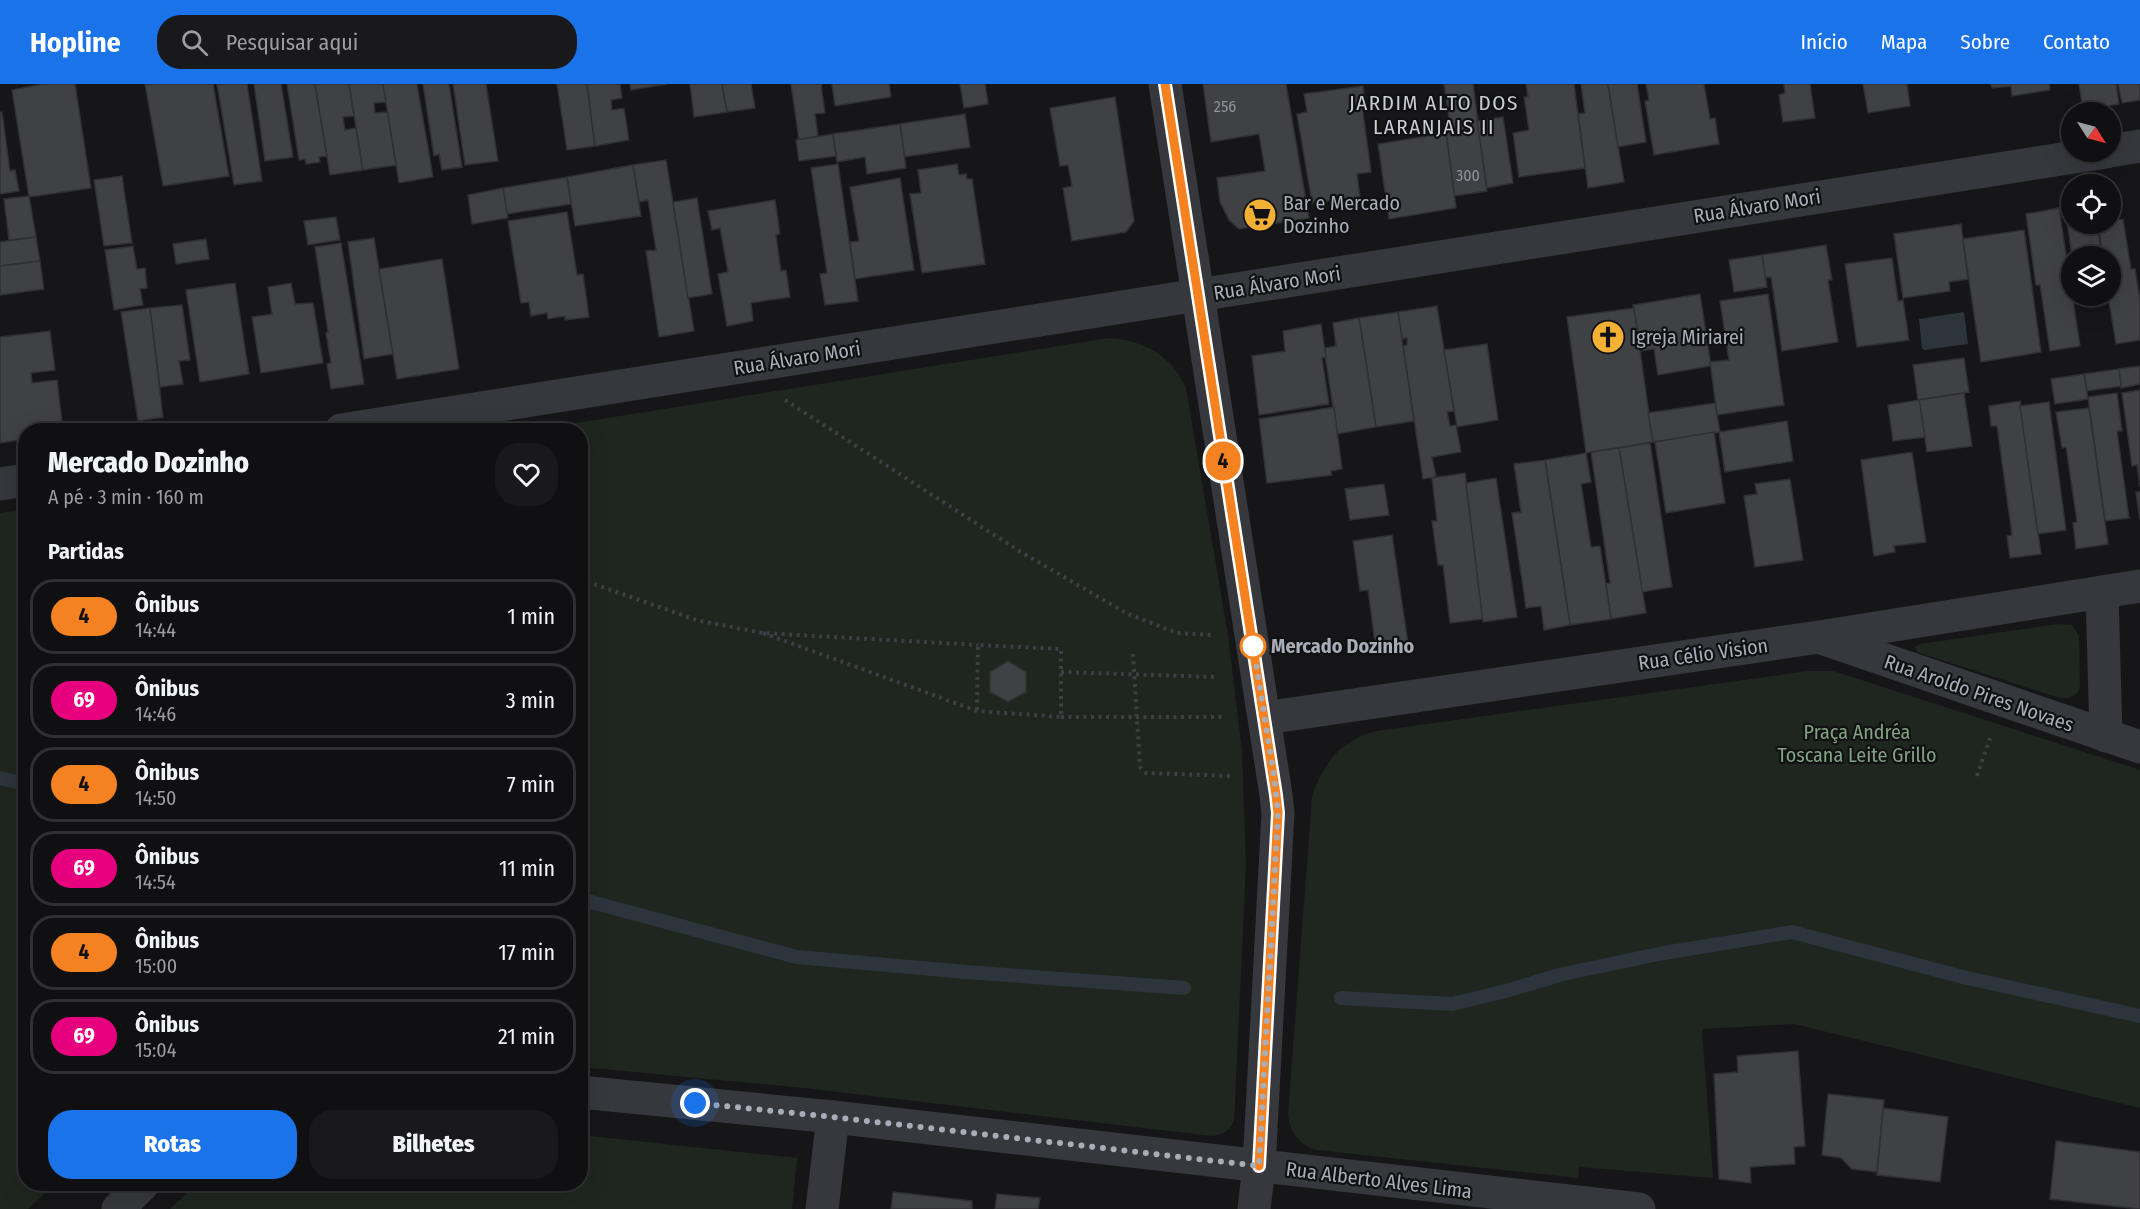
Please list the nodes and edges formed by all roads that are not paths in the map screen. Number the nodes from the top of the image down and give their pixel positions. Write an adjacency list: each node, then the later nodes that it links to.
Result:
1 (1165, 84): 5 (street)
2 (2140, 146): 3 (street, Rua Álvaro Mori)
3 (2121, 149)
4 (2061, 158): 5 (street, Rua Álvaro Mori)
5 (1197, 295): 6 (street, Rua Álvaro Mori); 12 (street)
6 (385, 423)
7 (18, 481): 8 (street)
8 (0, 484)
9 (2140, 586): 10 (street, Rua Célio Vision)
10 (2102, 592): 11 (street, Rua Célio Vision); 13 (street)
11 (1819, 638): 12 (street, Rua Célio Vision); 13 (street, Rua Aroldo Pires Novaes)
12 (1265, 717): 17 (street)
13 (2106, 736): 14 (street, Rua Aroldo Pires Novaes)
14 (2140, 747)
15 (588, 1093): 16 (street, Rua Alberto Alves Lima)
16 (833, 1117): 17 (street, Rua Alberto Alves Lima); 20 (street)
17 (1259, 1166): 21 (street); 22 (street, Rua Alberto Alves Lima)
18 (136, 1191): 19 (street)
19 (118, 1209)
20 (822, 1209)
21 (1254, 1209)
22 (1639, 1209)

